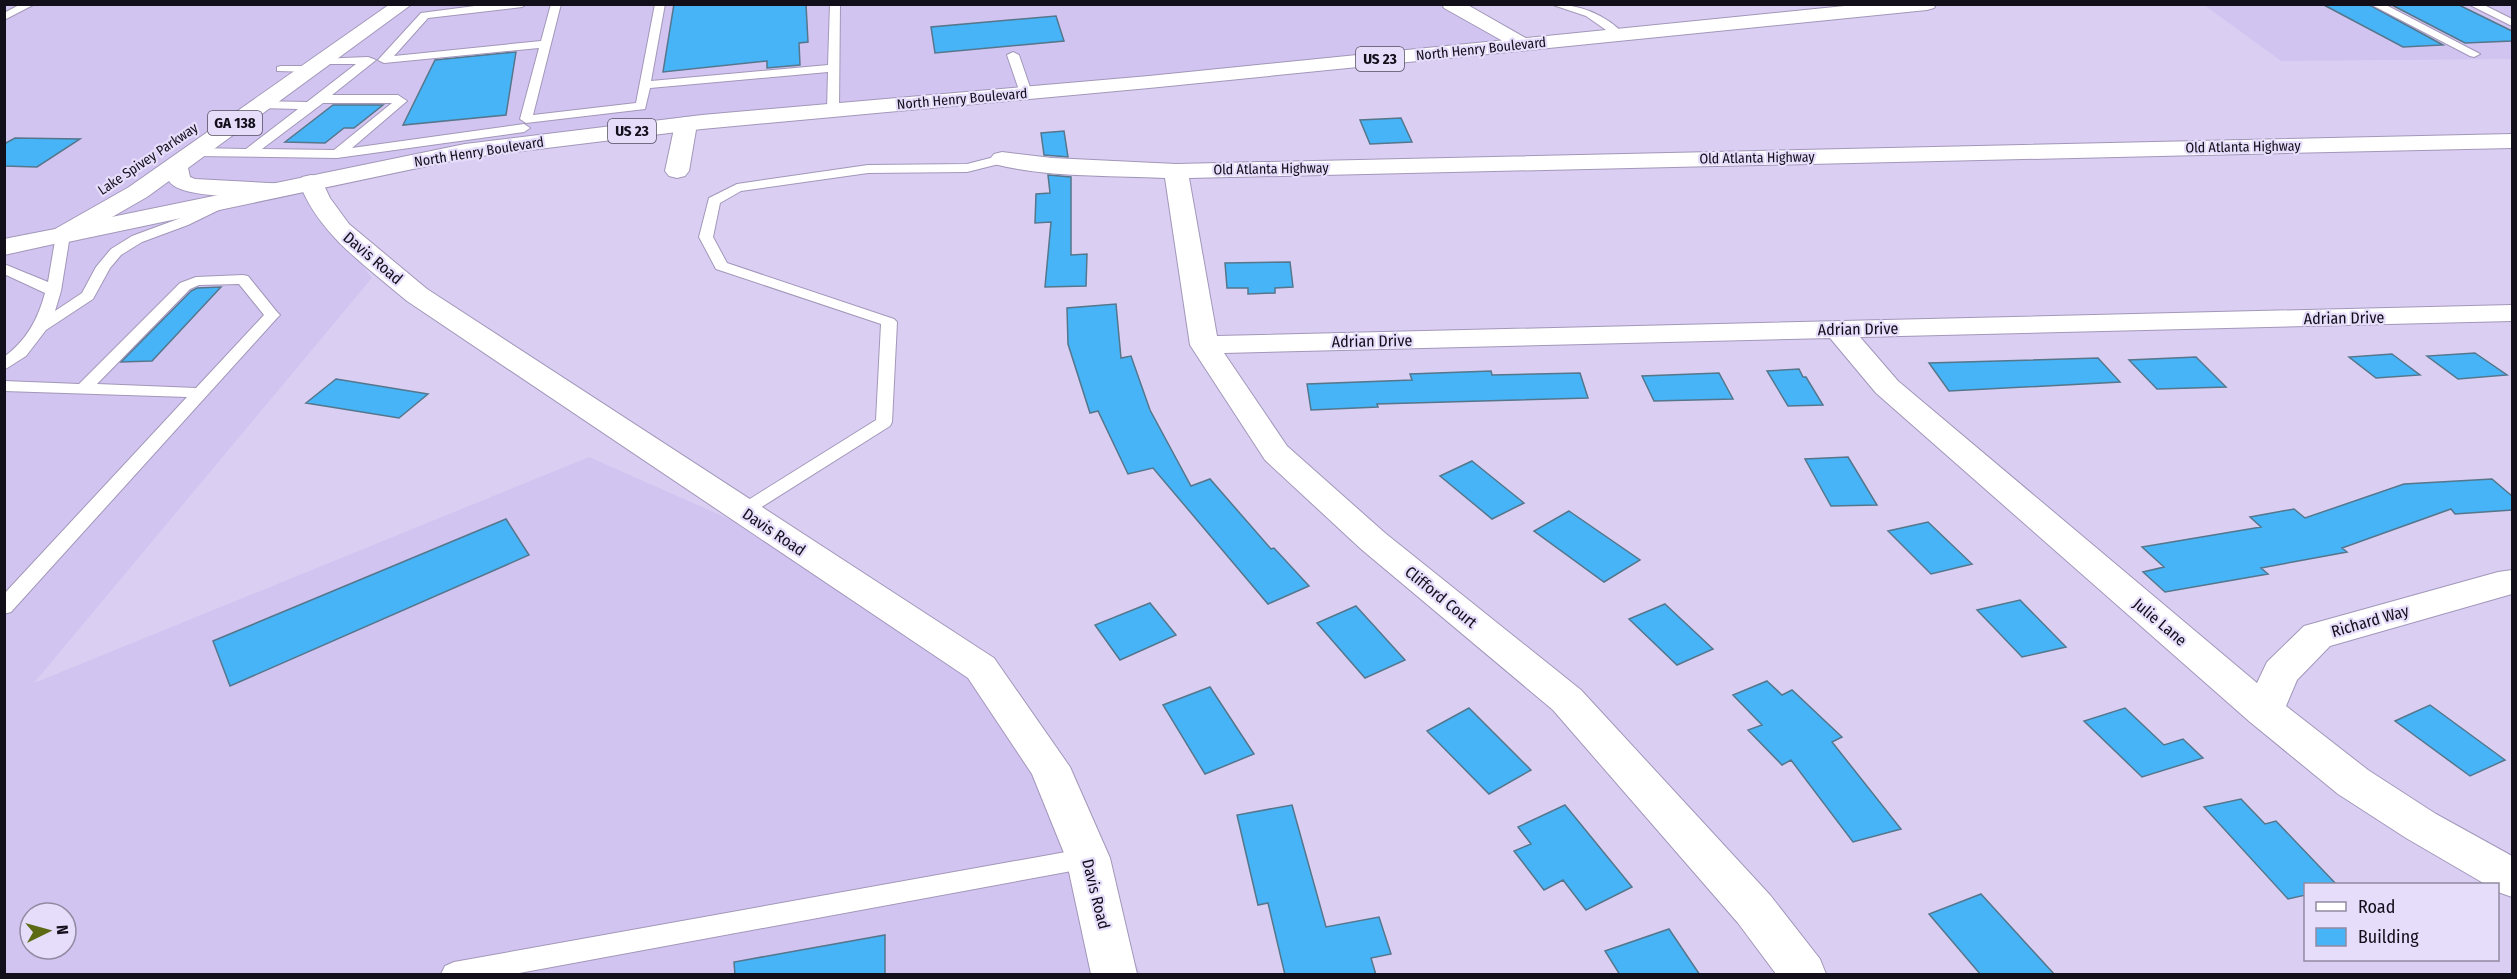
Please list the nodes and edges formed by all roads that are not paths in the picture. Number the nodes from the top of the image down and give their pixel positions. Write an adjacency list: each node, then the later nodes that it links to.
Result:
1 (30, 4): 14 (lane)
2 (375, 4): 25 (main road, Lake Spivey Parkway / GA 138)
3 (403, 4): 23 (main road, Lake Spivey Parkway / GA 138)
4 (522, 4): 13 (lane)
5 (556, 4): 17 (lane)
6 (660, 4): 26 (lane)
7 (835, 4): 24 (lane)
8 (1451, 4): 18 (main road)
9 (1556, 4): 16 (lane)
10 (1927, 4): 16 (main road, North Henry Boulevard / US 23)
11 (2375, 4): 19 (lane)
12 (2473, 4): 15 (lane)
13 (460, 8): 22 (lane)
14 (4, 17)
15 (2512, 23)
16 (1620, 35): 18 (main road, North Henry Boulevard / US 23)
17 (546, 44): 22 (lane); 33 (lane)
18 (1524, 45): 27 (main road, North Henry Boulevard / US 23)
19 (2474, 54)
20 (1013, 55): 27 (lane)
21 (368, 60): 22 (lane); 23 (lane); 28 (lane)
22 (384, 60)
23 (316, 65): 25 (lane); 29 (main road, Lake Spivey Parkway / GA 138)
24 (834, 68): 26 (lane); 31 (lane)
25 (280, 69): 43 (main road, Lake Spivey Parkway / GA 138)
26 (646, 85): 30 (lane)
27 (1026, 93): 31 (main road, North Henry Boulevard / US 23)
28 (315, 102): 29 (lane); 36 (lane); 41 (lane)
29 (261, 104): 37 (main road, Lake Spivey Parkway / GA 138)
30 (641, 106): 33 (lane); 34 (lane)
31 (832, 110): 32 (main road, North Henry Boulevard / US 23)
32 (686, 124): 34 (main road, North Henry Boulevard / US 23); 39 (main road)
33 (524, 130): 34 (main road, North Henry Boulevard / US 23); 41 (main road, North Henry Boulevard / US 23)
34 (633, 131)
35 (2512, 141): 40 (main road, Old Atlanta Highway)
36 (250, 153): 37 (lane); 41 (lane)
37 (185, 159): 41 (main road); 43 (main road, Lake Spivey Parkway / GA 138)
38 (1002, 159): 40 (main road, Old Atlanta Highway); 55 (lane)
39 (677, 171)
40 (1176, 171): 50 (main road, Clifford Court)
41 (316, 175): 42 (main road, North Henry Boulevard / US 23); 55 (main road, Davis Road)
42 (231, 199): 43 (main road, North Henry Boulevard / US 23); 48 (lane)
43 (63, 235): 44 (main road, North Henry Boulevard / US 23); 46 (lane)
44 (4, 247)
45 (4, 268): 46 (lane)
46 (52, 290): 48 (lane)
47 (2512, 314): 49 (main road, Adrian Drive)
48 (43, 326): 51 (lane)
49 (1838, 330): 50 (main road, Adrian Drive); 58 (main road, Julie Lane)
50 (1204, 345): 63 (main road, Clifford Court)
51 (4, 365)
52 (4, 386): 53 (lane)
53 (83, 389): 54 (lane); 54 (lane)
54 (201, 393): 57 (lane)
55 (743, 511): 59 (main road, Davis Road)
56 (2512, 582): 58 (main road, Richard Way)
57 (4, 607)
58 (2264, 711): 60 (main road, Julie Lane)
59 (1088, 858): 61 (lane); 62 (main road, Davis Road)
60 (2512, 878)
61 (454, 975)
62 (1114, 975)
63 (1803, 975)

